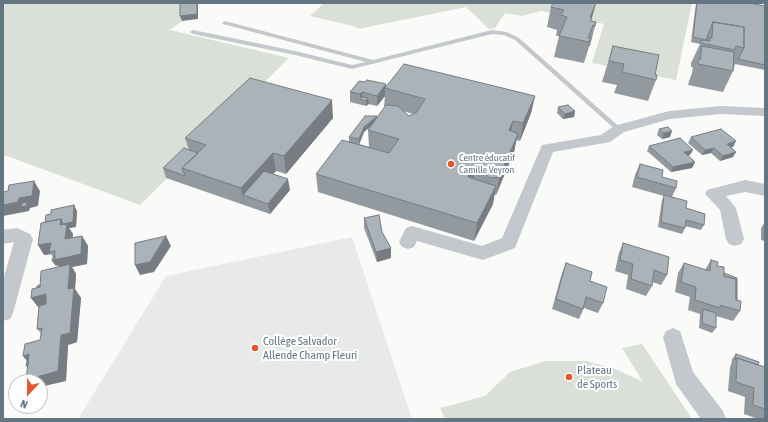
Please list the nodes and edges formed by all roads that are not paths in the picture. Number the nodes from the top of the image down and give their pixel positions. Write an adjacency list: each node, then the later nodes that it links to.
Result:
1 (225, 23): 3 (lane)
2 (194, 32): 3 (lane)
3 (374, 62): 5 (lane)
4 (765, 112): 5 (street)
5 (619, 129): 9 (street)
6 (765, 190): 8 (street)
7 (3, 237): 10 (street)
8 (735, 239)
9 (408, 242)
10 (3, 313)
11 (673, 337): 12 (street)
12 (715, 419)

